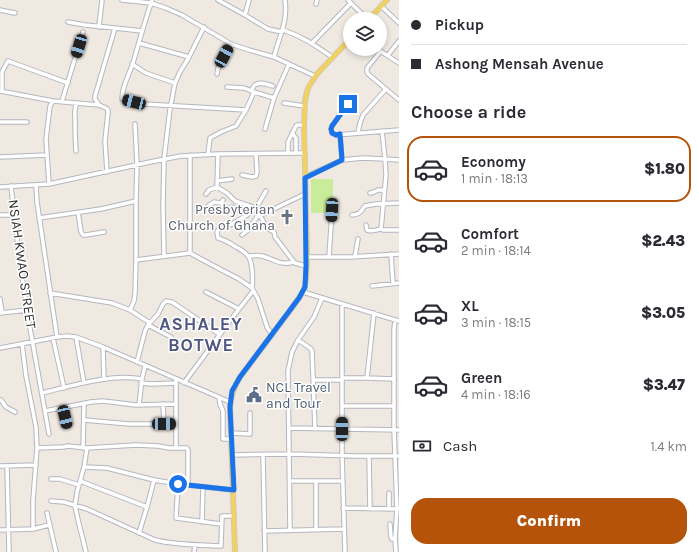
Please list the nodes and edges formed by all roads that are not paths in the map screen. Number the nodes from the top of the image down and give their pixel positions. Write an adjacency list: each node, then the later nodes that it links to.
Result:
1 (102, 0): 17 (street)
2 (122, 0): 8 (street)
3 (218, 0): 14 (street)
4 (249, 0): 14 (street)
5 (285, 0): 21 (street)
6 (387, 0): 9 (main road)
7 (350, 1): 11 (street); 25 (street)
8 (151, 2): 18 (street); 20 (street)
9 (381, 6): 12 (main road); 16 (street)
10 (0, 10): 13 (street)
11 (361, 12)
12 (375, 12)
13 (15, 13)
14 (245, 15): 21 (street)
15 (68, 22): 17 (street)
16 (399, 23)
17 (99, 27): 19 (street)
18 (204, 27): 26 (street); 32 (street)
19 (116, 28): 20 (street); 52 (street)
20 (142, 31): 24 (street)
21 (282, 31): 25 (street); 30 (street)
22 (83, 32): 38 (street)
23 (399, 41): 28 (street)
24 (139, 43): 32 (street); 34 (street)
25 (312, 43): 31 (street)
26 (231, 44): 30 (street); 36 (street)
27 (343, 46): 31 (main road)
28 (388, 55): 33 (street)
29 (375, 56): 42 (street)
30 (274, 57): 35 (street)
31 (332, 57): 37 (main road)
32 (189, 58): 39 (street)
33 (399, 63)
34 (132, 64): 39 (street); 53 (street)
35 (289, 64): 37 (street); 45 (street)
36 (216, 74)
37 (315, 76): 54 (main road)
38 (68, 83): 43 (street); 48 (street)
39 (175, 83): 53 (street)
40 (273, 86): 44 (street)
41 (227, 87): 44 (street)
42 (386, 89): 46 (street); 64 (street)
43 (1, 91): 47 (street)
44 (253, 91): 45 (street); 55 (street)
45 (274, 98): 60 (street)
46 (399, 100)
47 (54, 101): 48 (street); 73 (street)
48 (62, 102): 49 (street)
49 (76, 103): 52 (street); 66 (street)
50 (284, 103): 54 (street)
51 (348, 104): 65 (street)
52 (99, 105): 81 (street)
53 (171, 105): 55 (street); 76 (street)
54 (304, 106): 59 (main road)
55 (246, 110): 70 (street)
56 (0, 122): 57 (street)
57 (27, 122)
58 (134, 124): 80 (street)
59 (304, 125): 63 (street); 69 (main road)
60 (265, 129)
61 (399, 130): 62 (street)
62 (382, 131): 64 (street); 77 (street)
63 (292, 133): 67 (street); 68 (street)
64 (358, 133): 65 (street)
65 (340, 134): 78 (street)
66 (76, 151)
67 (288, 153): 68 (street); 72 (street)
68 (296, 153): 69 (street)
69 (305, 153): 83 (main road)
70 (208, 154): 71 (street); 74 (street)
71 (218, 154): 72 (street); 85 (street)
72 (256, 154): 82 (street)
73 (47, 155): 75 (street); 86 (street)
74 (190, 155): 76 (street); 117 (street)
75 (0, 157)
76 (164, 159): 80 (street); 120 (street)
77 (385, 159): 78 (street); 79 (street); 91 (street)
78 (342, 160): 83 (street)
79 (399, 160)
80 (137, 165): 81 (street); 97 (street)
81 (107, 172): 86 (street)
82 (242, 175)
83 (305, 178): 95 (main road)
84 (232, 179): 85 (street)
85 (217, 181): 90 (street)
86 (49, 184): 88 (street)
87 (12, 186): 88 (street); 89 (street); 106 (street, NSIAH KWAO STREET)
88 (36, 186): 110 (street)
89 (0, 187)
90 (217, 187): 94 (street); 96 (street)
91 (384, 190): 93 (street); 99 (street)
92 (266, 191): 102 (street)
93 (370, 192)
94 (206, 194)
95 (305, 194): 109 (street); 123 (main road)
96 (235, 201): 101 (street); 102 (street)
97 (136, 202): 104 (street); 125 (street)
98 (399, 203): 99 (street)
99 (383, 204): 108 (street); 112 (street)
100 (208, 206): 101 (street)
101 (232, 207): 107 (street)
102 (256, 208): 107 (street); 109 (street)
103 (332, 210): 124 (street)
104 (78, 212): 110 (street); 114 (street)
105 (0, 215): 106 (street)
106 (15, 215): 139 (street, NSIAH KWAO STREET)
107 (247, 215): 121 (street)
108 (352, 215)
109 (261, 216): 115 (street); 126 (street)
110 (39, 218): 134 (street)
111 (366, 225): 112 (street)
112 (381, 229): 113 (street)
113 (399, 230)
114 (104, 232)
115 (242, 235)
116 (358, 239): 122 (street)
117 (190, 253): 120 (street); 131 (street)
118 (390, 254): 119 (street); 122 (street); 129 (street)
119 (399, 254)
120 (164, 256): 125 (street)
121 (248, 256): 126 (street); 131 (street)
122 (355, 256): 124 (street)
123 (306, 257): 124 (street); 127 (main road)
124 (329, 257)
125 (136, 260): 140 (street)
126 (294, 262): 127 (street)
127 (306, 266): 133 (main road)
128 (399, 283): 129 (street)
129 (393, 284): 130 (street)
130 (372, 286)
131 (253, 289): 138 (street); 146 (street)
132 (206, 292): 138 (street)
133 (303, 292): 135 (street); 146 (main road)
134 (50, 293): 140 (street); 149 (street)
135 (322, 298): 137 (street); 150 (street)
136 (0, 299): 141 (street)
137 (342, 304): 142 (street); 160 (street)
138 (239, 309): 145 (street)
139 (28, 310): 141 (street); 151 (street, NSIAH KWAO STREET)
140 (130, 310): 144 (street)
141 (1, 313)
142 (374, 313): 143 (street); 158 (street)
143 (397, 320): 161 (street)
144 (149, 324): 145 (street); 148 (street); 155 (street)
145 (219, 334): 165 (street)
146 (272, 335): 171 (main road)
147 (76, 337): 149 (street); 153 (street); 166 (street)
148 (171, 337)
149 (55, 338): 151 (street); 167 (street)
150 (298, 340): 162 (street); 186 (street)
151 (32, 342): 152 (street); 168 (street, NSIAH KWAO STREET)
152 (22, 344): 154 (street); 194 (street)
153 (103, 347): 155 (street); 159 (street)
154 (0, 348)
155 (137, 362): 156 (street)
156 (145, 366): 157 (street); 163 (street)
157 (142, 378): 159 (street); 164 (street)
158 (367, 378): 160 (street); 161 (street)
159 (104, 379): 166 (street)
160 (342, 379): 162 (street); 176 (street)
161 (394, 379): 177 (street)
162 (313, 380): 187 (street)
163 (176, 381): 164 (street); 165 (street); 174 (street)
164 (141, 383): 175 (street)
165 (184, 383): 169 (street)
166 (84, 384): 167 (street)
167 (64, 388): 168 (street)
168 (42, 393): 179 (street, NSIAH KWAO STREET)
169 (219, 397): 171 (street); 193 (street)
170 (0, 400): 180 (street)
171 (230, 402): 191 (main road)
172 (84, 404): 175 (street); 178 (street); 182 (street)
173 (163, 404): 174 (street); 175 (street); 183 (street)
174 (176, 404): 184 (street)
175 (139, 405)
176 (342, 406): 177 (street); 188 (street)
177 (394, 406): 189 (street)
178 (63, 408): 179 (street); 185 (street)
179 (45, 411): 192 (street, NSIAH KWAO STREET)
180 (16, 412)
181 (250, 413): 191 (street)
182 (84, 420): 183 (street); 195 (street)
183 (164, 424): 184 (street)
184 (175, 424): 196 (street)
185 (67, 426)
186 (289, 428): 187 (street); 197 (street)
187 (315, 429): 188 (street)
188 (342, 429): 189 (street); 200 (street)
189 (394, 430): 190 (street); 202 (street)
190 (399, 430)
191 (231, 433): 193 (main road)
192 (49, 434)
193 (231, 439): 198 (main road)
194 (37, 448): 195 (street); 203 (street)
195 (85, 448): 196 (street); 206 (street)
196 (176, 448): 215 (street)
197 (290, 454): 199 (street); 200 (street); 209 (street)
198 (232, 455): 199 (street); 217 (main road)
199 (263, 455): 238 (street)
200 (342, 455): 201 (street); 211 (street)
201 (369, 456): 202 (street); 223 (street)
202 (397, 456): 212 (street)
203 (36, 465): 205 (street); 232 (street)
204 (0, 466): 205 (street)
205 (8, 466): 236 (street)
206 (84, 467): 208 (street); 213 (street)
207 (51, 479): 213 (street)
208 (154, 480): 214 (street); 221 (street)
209 (290, 481): 210 (street); 237 (street)
210 (316, 481): 211 (street); 233 (street)
211 (343, 481): 222 (street)
212 (397, 482): 225 (street)
213 (80, 483): 220 (street); 221 (street)
214 (178, 484): 215 (street); 228 (street)
215 (188, 485): 216 (street)
216 (203, 487): 217 (street); 228 (street)
217 (234, 490): 227 (main road)
218 (389, 493): 224 (street)
219 (51, 501): 220 (street)
220 (75, 506): 239 (street); 244 (street)
221 (147, 507): 239 (street)
222 (344, 508): 223 (street); 234 (street)
223 (370, 508): 224 (street)
224 (389, 508): 225 (street)
225 (398, 509): 240 (street)
226 (47, 513): 231 (street)
227 (234, 516): 229 (street); 246 (main road)
228 (202, 522): 229 (street)
229 (221, 524): 241 (street)
230 (390, 524): 240 (street)
231 (49, 525): 232 (street); 242 (street)
232 (33, 529): 236 (street)
233 (316, 529): 234 (street); 237 (street)
234 (344, 529): 248 (street)
235 (0, 530): 236 (street)
236 (8, 530): 243 (street)
237 (290, 530): 238 (street)
238 (264, 531): 247 (street)
239 (139, 533): 241 (street)
240 (395, 539): 249 (street)
241 (194, 545): 245 (street)
242 (55, 551)
243 (9, 552)
244 (86, 552)
245 (194, 552)
246 (236, 552)
247 (265, 552)
248 (345, 552)
249 (396, 552)

